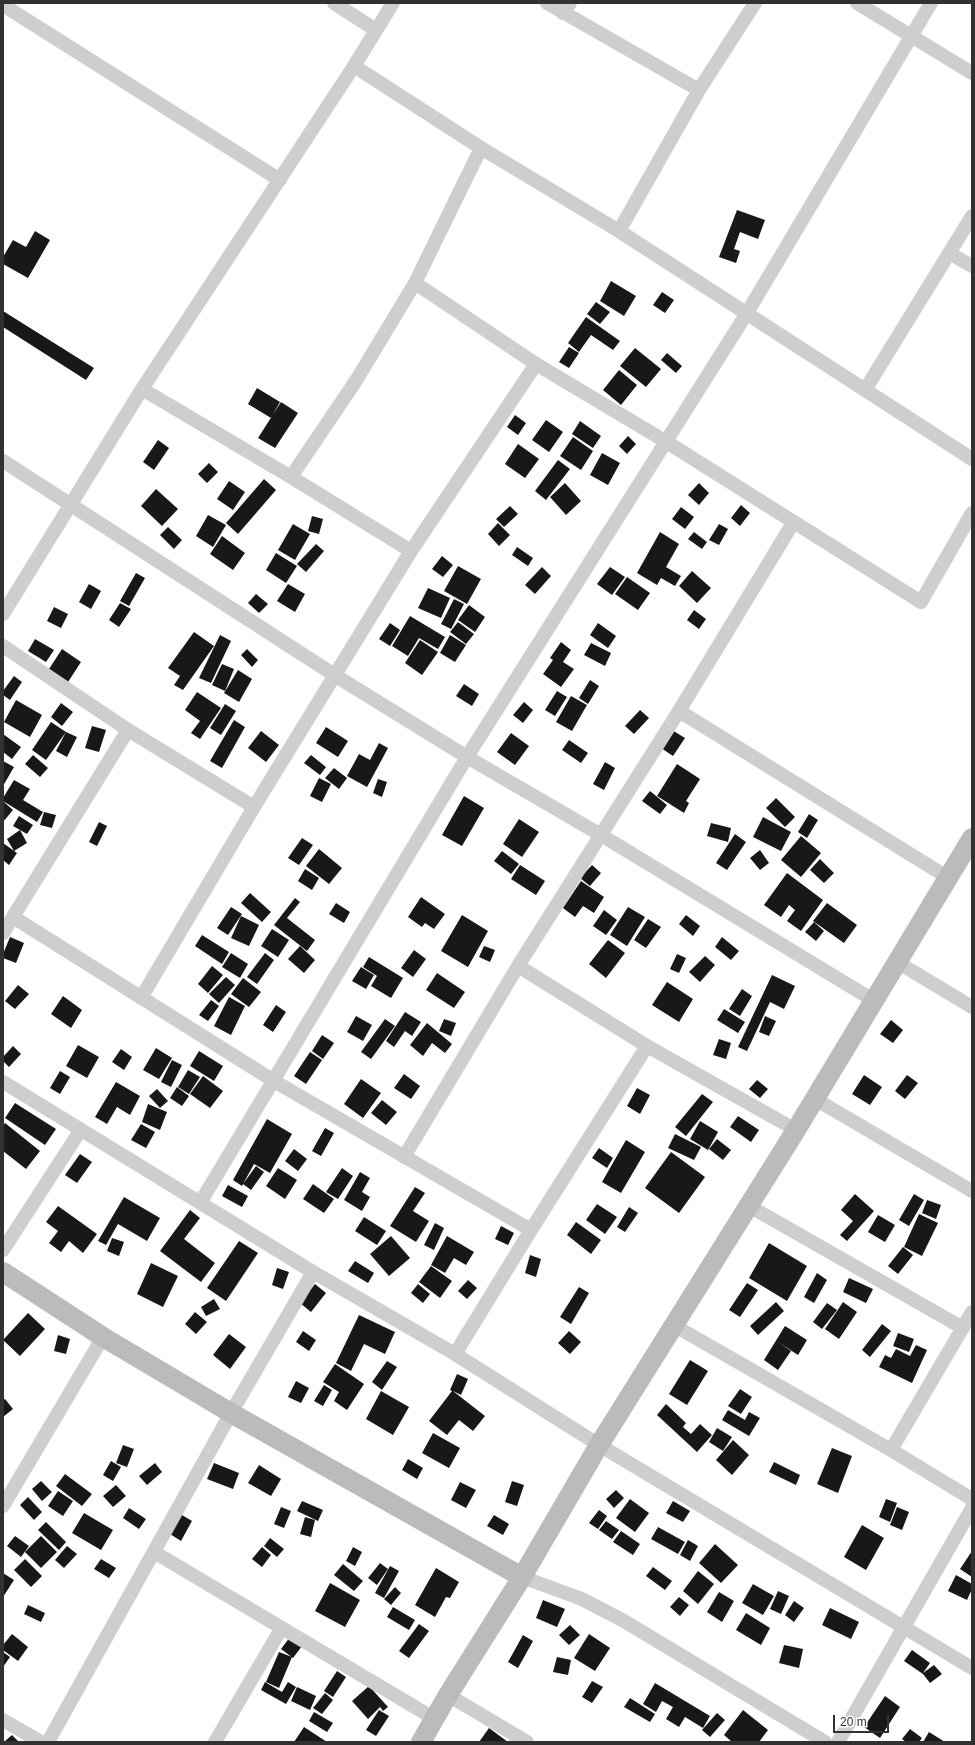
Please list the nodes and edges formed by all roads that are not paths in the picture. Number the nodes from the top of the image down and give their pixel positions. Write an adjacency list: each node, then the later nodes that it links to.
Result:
1 (334, 3): 9 (street)
2 (393, 3): 9 (street)
3 (547, 3): 8 (street)
4 (755, 3): 13 (street)
5 (856, 3): 10 (street)
6 (931, 3): 10 (street)
7 (3, 5): 15 (street)
8 (567, 8): 13 (street)
9 (376, 30): 11 (street)
10 (911, 35): 12 (street); 21 (street)
11 (354, 66): 14 (street); 15 (street)
12 (972, 73)
13 (699, 90): 17 (street)
14 (481, 148): 17 (street); 20 (street)
15 (280, 180): 23 (street)
16 (972, 216): 18 (street)
17 (619, 231): 21 (street)
18 (949, 253): 19 (street); 24 (street)
19 (972, 266)
20 (415, 283): 22 (street); 28 (street)
21 (747, 313): 24 (street); 25 (street)
22 (536, 364): 25 (street); 32 (street)
23 (142, 389): 28 (street); 29 (street)
24 (865, 390): 26 (street)
25 (665, 441): 31 (street); 38 (street)
26 (972, 459)
27 (3, 461): 29 (street)
28 (291, 477): 32 (street)
29 (69, 504): 33 (street); 35 (street)
30 (972, 513): 31 (street)
31 (793, 523): 36 (street)
32 (411, 551): 35 (street)
33 (3, 614)
34 (3, 646): 37 (street)
35 (336, 676): 38 (street); 39 (street)
36 (679, 711): 40 (street); 42 (street)
37 (128, 730): 39 (street); 43 (street)
38 (467, 757): 40 (street); 51 (street)
39 (254, 807): 47 (street)
40 (601, 835): 46 (street); 48 (street)
41 (972, 838): 42 (street)
42 (947, 877): 45 (street)
43 (13, 917): 44 (street); 47 (street)
44 (3, 933)
45 (897, 962): 48 (street); 49 (street)
46 (518, 966): 50 (street); 56 (street)
47 (141, 998): 51 (street)
48 (873, 1000): 53 (street)
49 (972, 1007)
50 (647, 1046): 54 (street); 60 (street)
51 (274, 1081): 56 (street); 58 (street)
52 (3, 1082): 55 (street)
53 (815, 1099): 54 (street); 57 (street)
54 (796, 1130): 59 (street)
55 (80, 1131): 58 (street); 61 (street)
56 (404, 1157): 60 (street)
57 (972, 1191)
58 (200, 1203): 63 (street)
59 (750, 1206): 65 (street); 66 (street)
60 (531, 1230): 68 (street)
61 (3, 1250)
62 (3, 1272): 67 (street)
63 (313, 1272): 68 (street); 69 (street)
64 (972, 1312): 66 (street)
65 (675, 1326): 70 (street); 71 (street)
66 (963, 1328): 71 (street)
67 (103, 1337): 69 (street); 73 (street)
68 (455, 1354): 70 (street)
69 (231, 1413): 75 (street); 76 (street)
70 (600, 1446): 76 (street); 77 (street)
71 (892, 1450): 72 (street)
72 (972, 1499)
73 (3, 1506)
74 (972, 1508): 77 (street)
75 (154, 1552): 78 (street); 84 (street)
76 (522, 1577): 80 (street); 88 (street)
77 (904, 1628): 79 (street); 89 (street)
78 (281, 1629): 81 (street); 85 (street)
79 (972, 1668)
80 (448, 1695): 81 (street); 87 (street)
81 (435, 1719): 86 (street)
82 (3, 1720): 83 (street)
83 (41, 1742)
84 (48, 1742)
85 (215, 1742)
86 (422, 1742)
87 (527, 1742)
88 (825, 1742)
89 (838, 1742)

